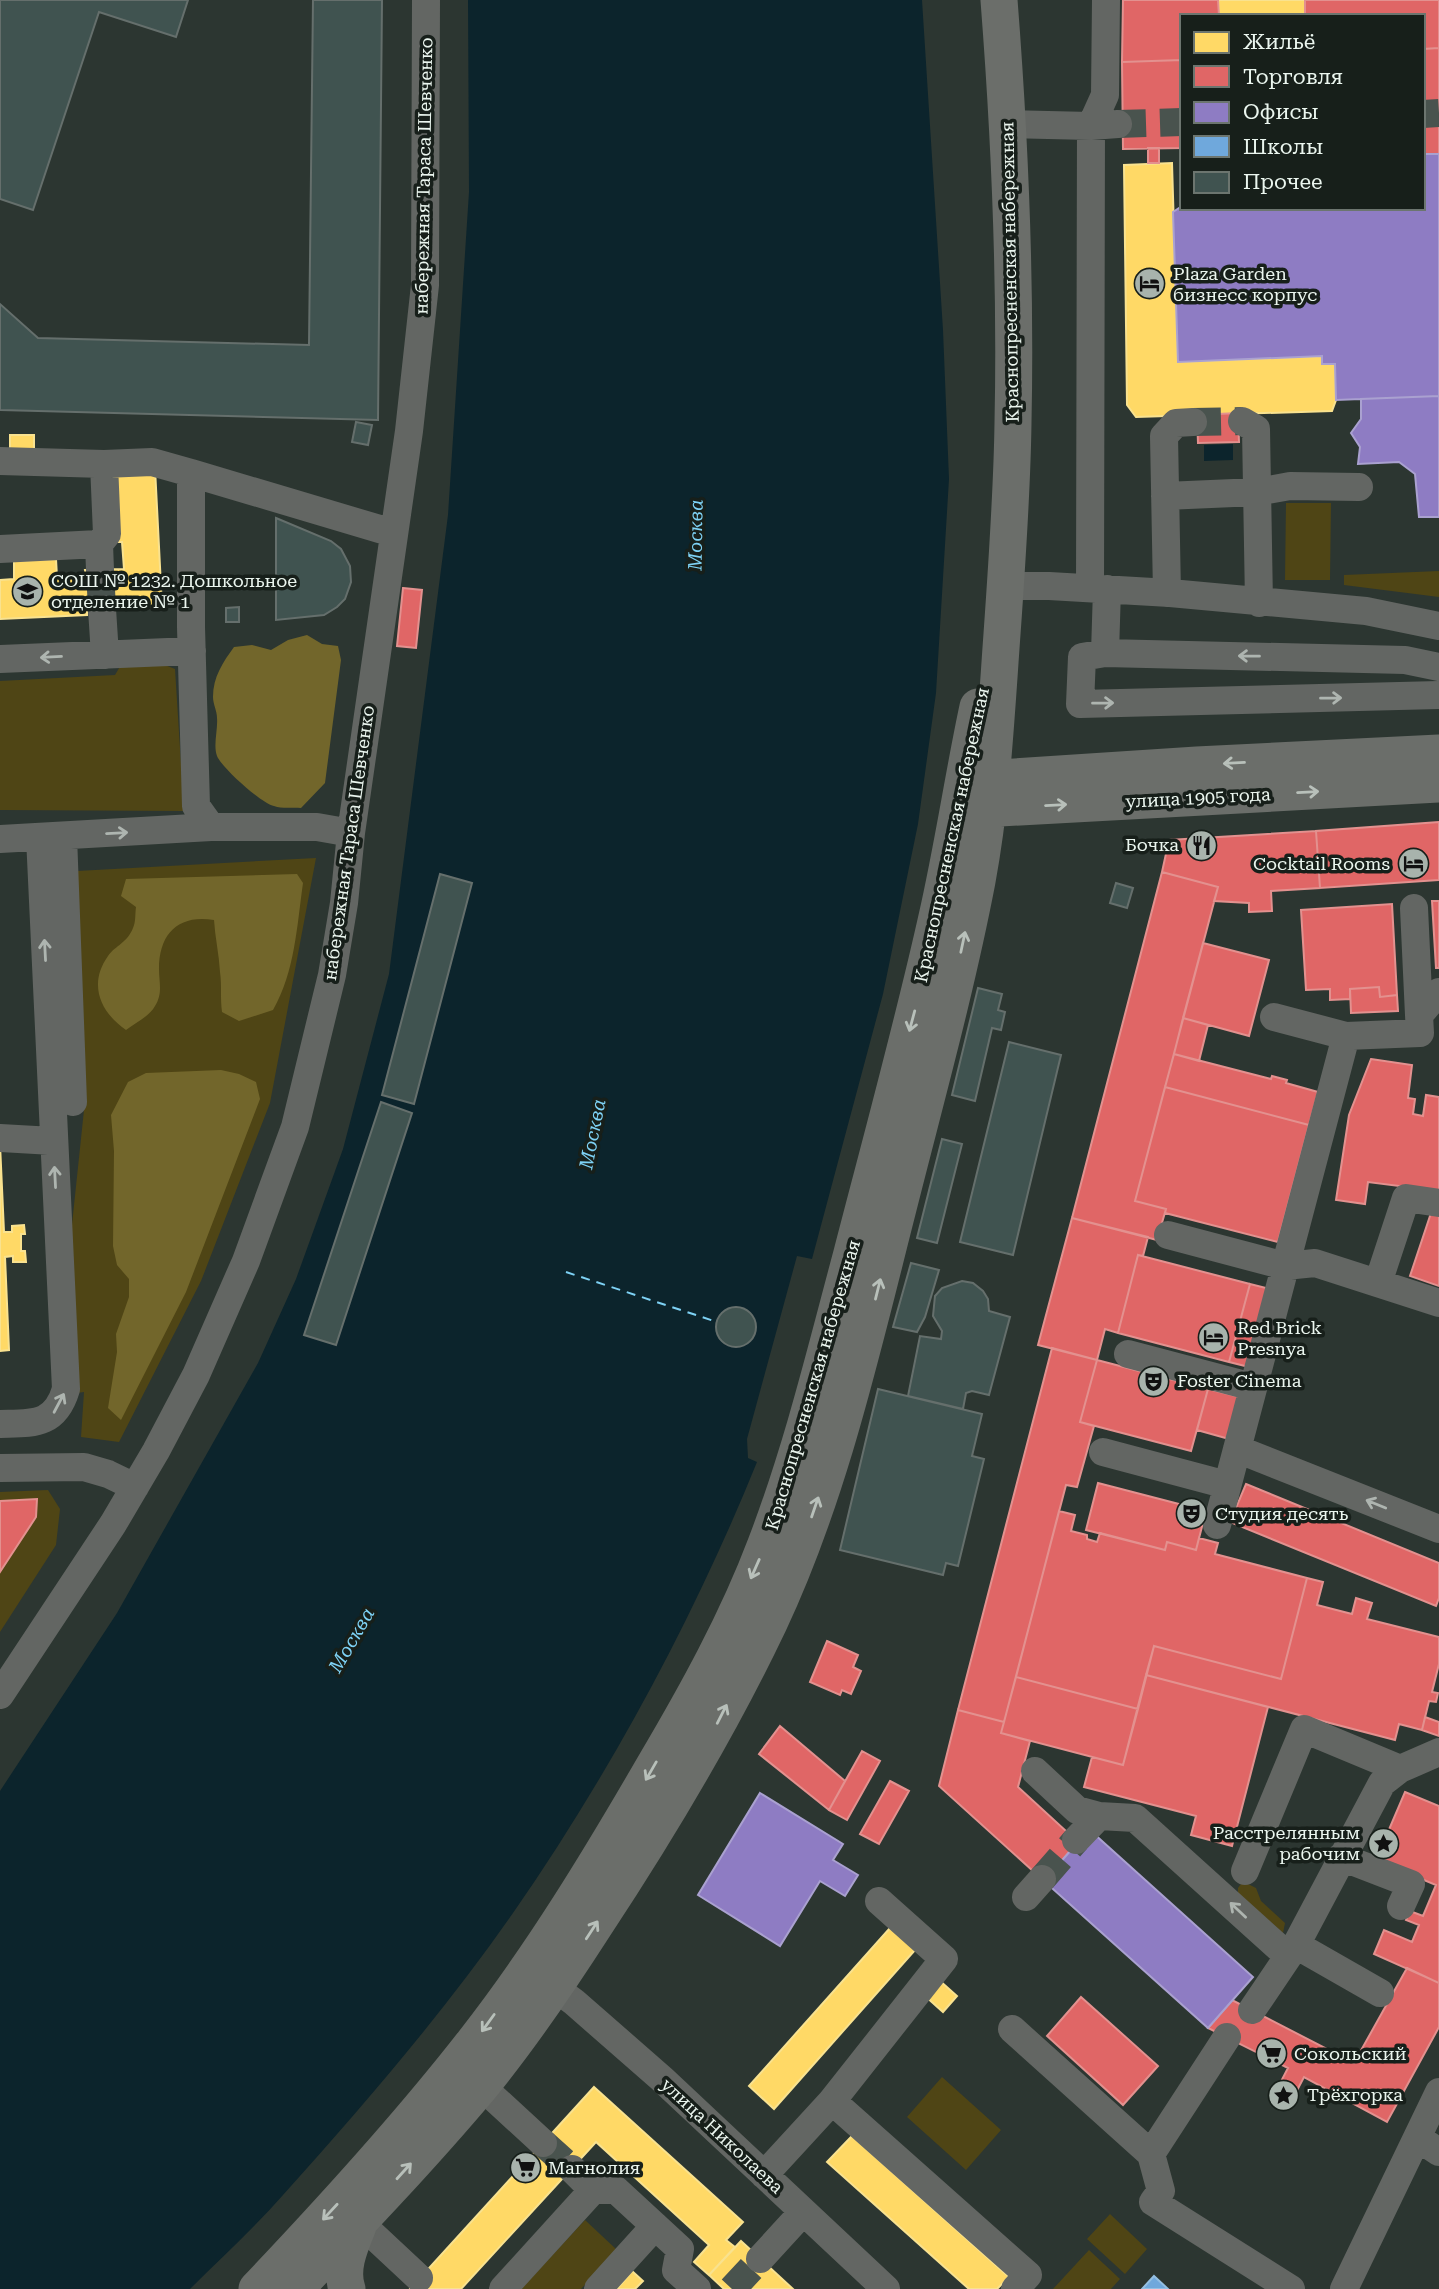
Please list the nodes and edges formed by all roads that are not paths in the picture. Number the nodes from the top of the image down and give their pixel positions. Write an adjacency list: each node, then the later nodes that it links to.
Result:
1 (426, 0): 14 (street, набережная Тараса Шевченко)
2 (999, 0): 4 (main road, Краснопресненская набережная)
3 (1106, 0): 5 (street)
4 (1007, 124): 5 (street); 16 (main road, Краснопресненская набережная)
5 (1105, 125): 17 (street)
6 (1242, 421): 12 (street)
7 (1193, 422): 13 (street)
8 (0, 461): 9 (street)
9 (104, 464): 10 (street); 15 (street)
10 (191, 473): 14 (street); 22 (street)
11 (1359, 487): 12 (street)
12 (1257, 492): 13 (street); 19 (street)
13 (1165, 496): 18 (street)
14 (393, 533): 34 (street, набережная Тараса Шевченко)
15 (0, 549)
16 (1005, 586): 17 (street); 32 (main road, Краснопресненская набережная)
17 (1099, 589): 18 (street); 23 (street)
18 (1167, 593): 19 (street)
19 (1259, 603): 21 (street)
20 (102, 609): 24 (street)
21 (1439, 626)
22 (192, 651): 24 (street); 33 (street)
23 (1105, 653): 26 (street, one-way to 23); 29 (street, one-way to 29)
24 (105, 655): 25 (street, one-way to 25)
25 (0, 659)
26 (1411, 661): 27 (street); 29 (street)
27 (1439, 667)
28 (1439, 695): 29 (street)
29 (1411, 696)
30 (1439, 753): 32 (main road, улица 1905 года, one-way to 32)
31 (1439, 785): 32 (main road, улица 1905 года, one-way to 31)
32 (975, 794): 71 (main road, Краснопресненская набережная)
33 (211, 827): 34 (street); 35 (street, one-way to 33)
34 (351, 833): 57 (street, набережная Тараса Шевченко)
35 (51, 836): 36 (street); 42 (street); 44 (street, one-way to 35)
36 (0, 839)
37 (1414, 908): 40 (street)
38 (1439, 992): 40 (street)
39 (1274, 1017): 41 (street)
40 (1426, 1027): 41 (street)
41 (1346, 1036): 47 (street)
42 (73, 1102)
43 (0, 1138): 44 (street)
44 (53, 1140): 52 (street, one-way to 44)
45 (1439, 1203): 48 (street)
46 (1168, 1235): 47 (street)
47 (1285, 1266): 48 (street); 51 (street)
48 (1378, 1283): 49 (street)
49 (1439, 1303)
50 (1128, 1354): 51 (street)
51 (1253, 1387): 53 (street)
52 (0, 1424)
53 (1237, 1449): 56 (street); 59 (street, one-way to 53)
54 (1103, 1452): 56 (street)
55 (0, 1468): 57 (street)
56 (1227, 1485): 58 (street)
57 (135, 1487): 60 (street, набережная Тараса Шевченко)
58 (1217, 1525)
59 (1439, 1530)
60 (0, 1695)
61 (1439, 1752): 62 (street)
62 (1400, 1769): 66 (street); 67 (street)
63 (1035, 1771): 64 (street)
64 (1099, 1816): 65 (street); 70 (street, one-way to 64)
65 (1076, 1840)
66 (1341, 1857): 69 (street); 70 (street)
67 (1245, 1871)
68 (879, 1901): 78 (street)
69 (1401, 1906)
70 (1292, 1951): 72 (street); 73 (street)
71 (542, 1978): 76 (main road, Краснопресненская набережная); 83 (street, улица Николаева); 92 (main road, Краснопресненская набережная, one-way to 92)
72 (1380, 1993)
73 (1252, 2010)
74 (1012, 2029): 81 (street)
75 (1227, 2037): 81 (street)
76 (481, 2086): 79 (street); 87 (main road, Краснопресненская набережная, one-way to 76)
77 (1439, 2092): 80 (street)
78 (832, 2101): 83 (street); 99 (street)
79 (543, 2143)
80 (1428, 2145): 91 (street)
81 (1152, 2154): 85 (street)
82 (572, 2169): 84 (street)
83 (764, 2175): 86 (street, улица Николаева)
84 (593, 2190): 88 (street); 95 (street)
85 (1157, 2197): 100 (street); 101 (street); 102 (street)
86 (803, 2212): 89 (street); 98 (street, улица Николаева)
87 (359, 2222): 90 (street); 93 (main road, Краснопресненская набережная); 94 (main road)
88 (655, 2226): 96 (street); 97 (street)
89 (760, 2259)
90 (419, 2278)
91 (1352, 2284)
92 (257, 2289)
93 (295, 2289)
94 (347, 2289)
95 (503, 2289)
96 (598, 2289)
97 (697, 2289)
98 (886, 2289)
99 (1015, 2289)
100 (1269, 2289)
101 (1291, 2289)
102 (1314, 2289)

